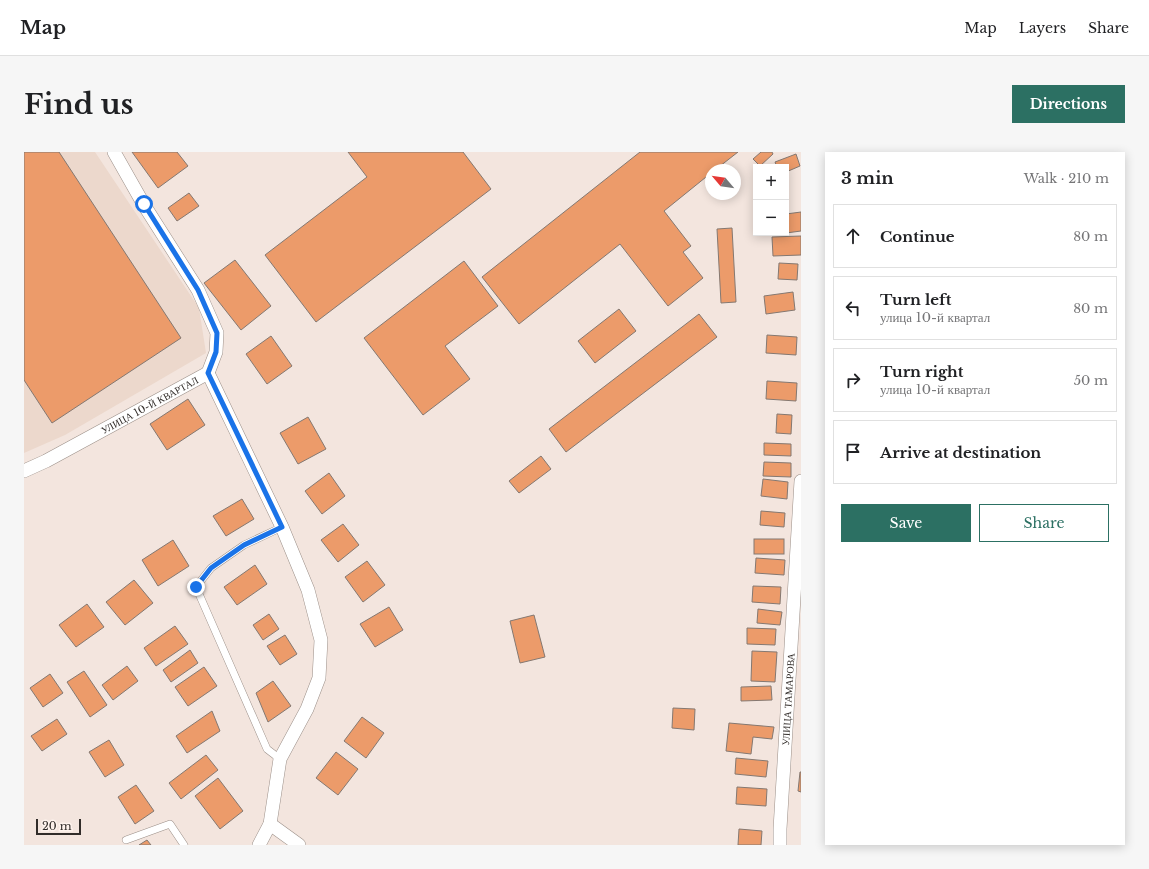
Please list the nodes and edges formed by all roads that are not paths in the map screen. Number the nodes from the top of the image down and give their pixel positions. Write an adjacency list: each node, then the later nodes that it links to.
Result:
1 (114, 152): 2 (street)
2 (208, 373): 3 (street, УЛИЦА 10-Й КВАРТАЛ); 5 (street, УЛИЦА 10-Й КВАРТАЛ)
3 (24, 471)
4 (801, 481): 12 (street, УЛИЦА ТАМАРОВА)
5 (282, 527): 6 (street, УЛИЦА 10-Й КВАРТАЛ); 6 (lane)
6 (280, 759): 7 (street, УЛИЦА 10-Й КВАРТАЛ)
7 (270, 824): 10 (street, УЛИЦА 10-Й КВАРТАЛ); 11 (street)
8 (126, 840): 9 (lane)
9 (184, 845)
10 (259, 845)
11 (299, 845)
12 (780, 845)

